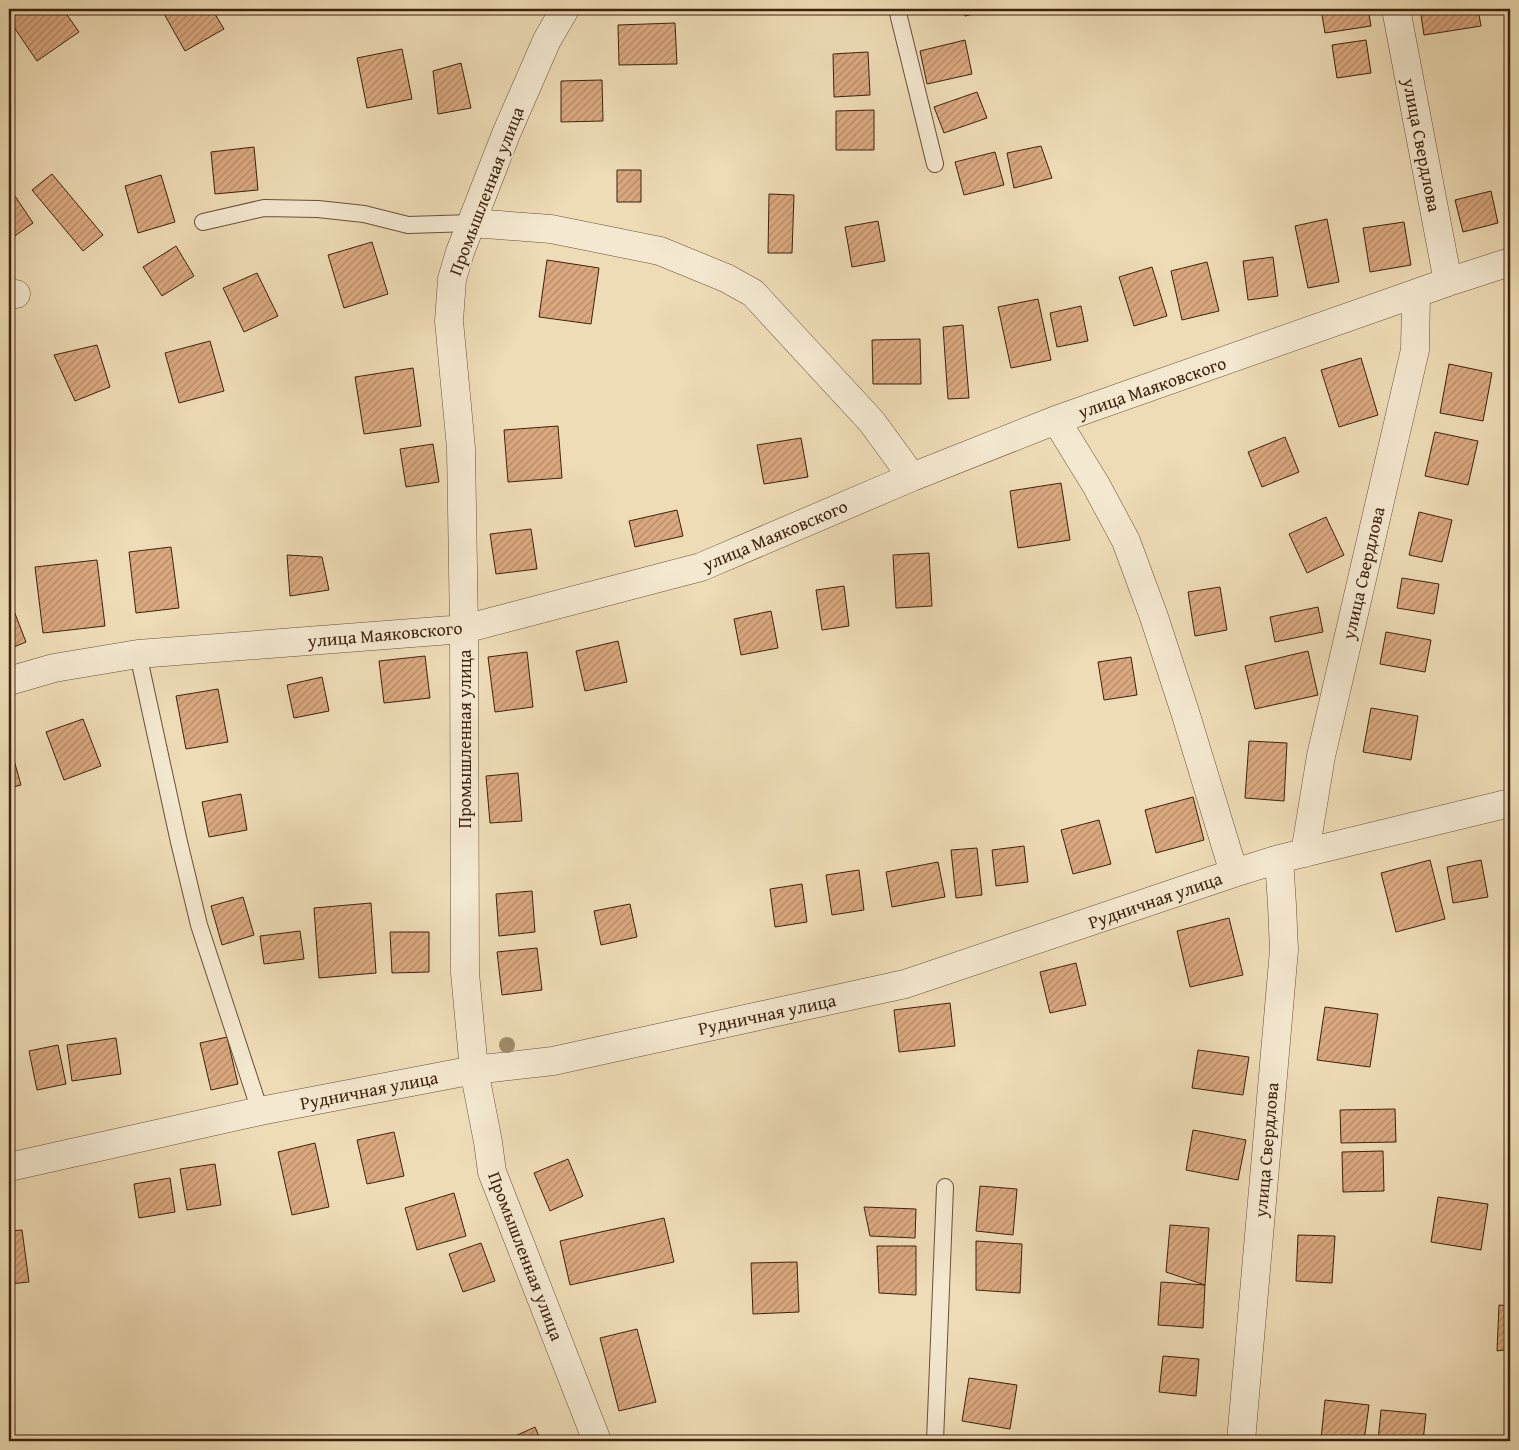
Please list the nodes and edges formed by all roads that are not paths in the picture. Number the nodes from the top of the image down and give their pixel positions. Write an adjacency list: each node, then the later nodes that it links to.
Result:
1 (565, 9): 6 (street, Промышленная улица)
2 (897, 9): 4 (lane)
3 (1396, 9): 8 (street, улица Свердлова)
4 (935, 164)
5 (203, 222): 6 (lane)
6 (472, 223): 11 (street); 12 (street, Промышленная улица)
7 (1510, 262): 8 (street, улица Маяковского)
8 (1448, 282): 9 (street, улица Маяковского)
9 (1416, 294): 10 (street, улица Маяковского); 16 (street, улица Свердлова)
10 (1056, 420): 11 (street, улица Маяковского); 18 (street)
11 (912, 477): 12 (street, улица Маяковского)
12 (464, 629): 13 (street, улица Маяковского); 19 (street, Промышленная улица)
13 (138, 654): 14 (street, улица Маяковского); 20 (lane)
14 (9, 681)
15 (1510, 803): 16 (street, Рудничная улица)
16 (1305, 853): 17 (street, Рудничная улица)
17 (1279, 859): 18 (street, Рудничная улица); 25 (street, улица Свердлова)
18 (1234, 873): 19 (street, Рудничная улица)
19 (474, 1070): 20 (street, Рудничная улица); 23 (street, Промышленная улица)
20 (260, 1110): 21 (street, Рудничная улица)
21 (9, 1167)
22 (945, 1187): 24 (lane)
23 (597, 1441)
24 (935, 1441)
25 (1241, 1441)

